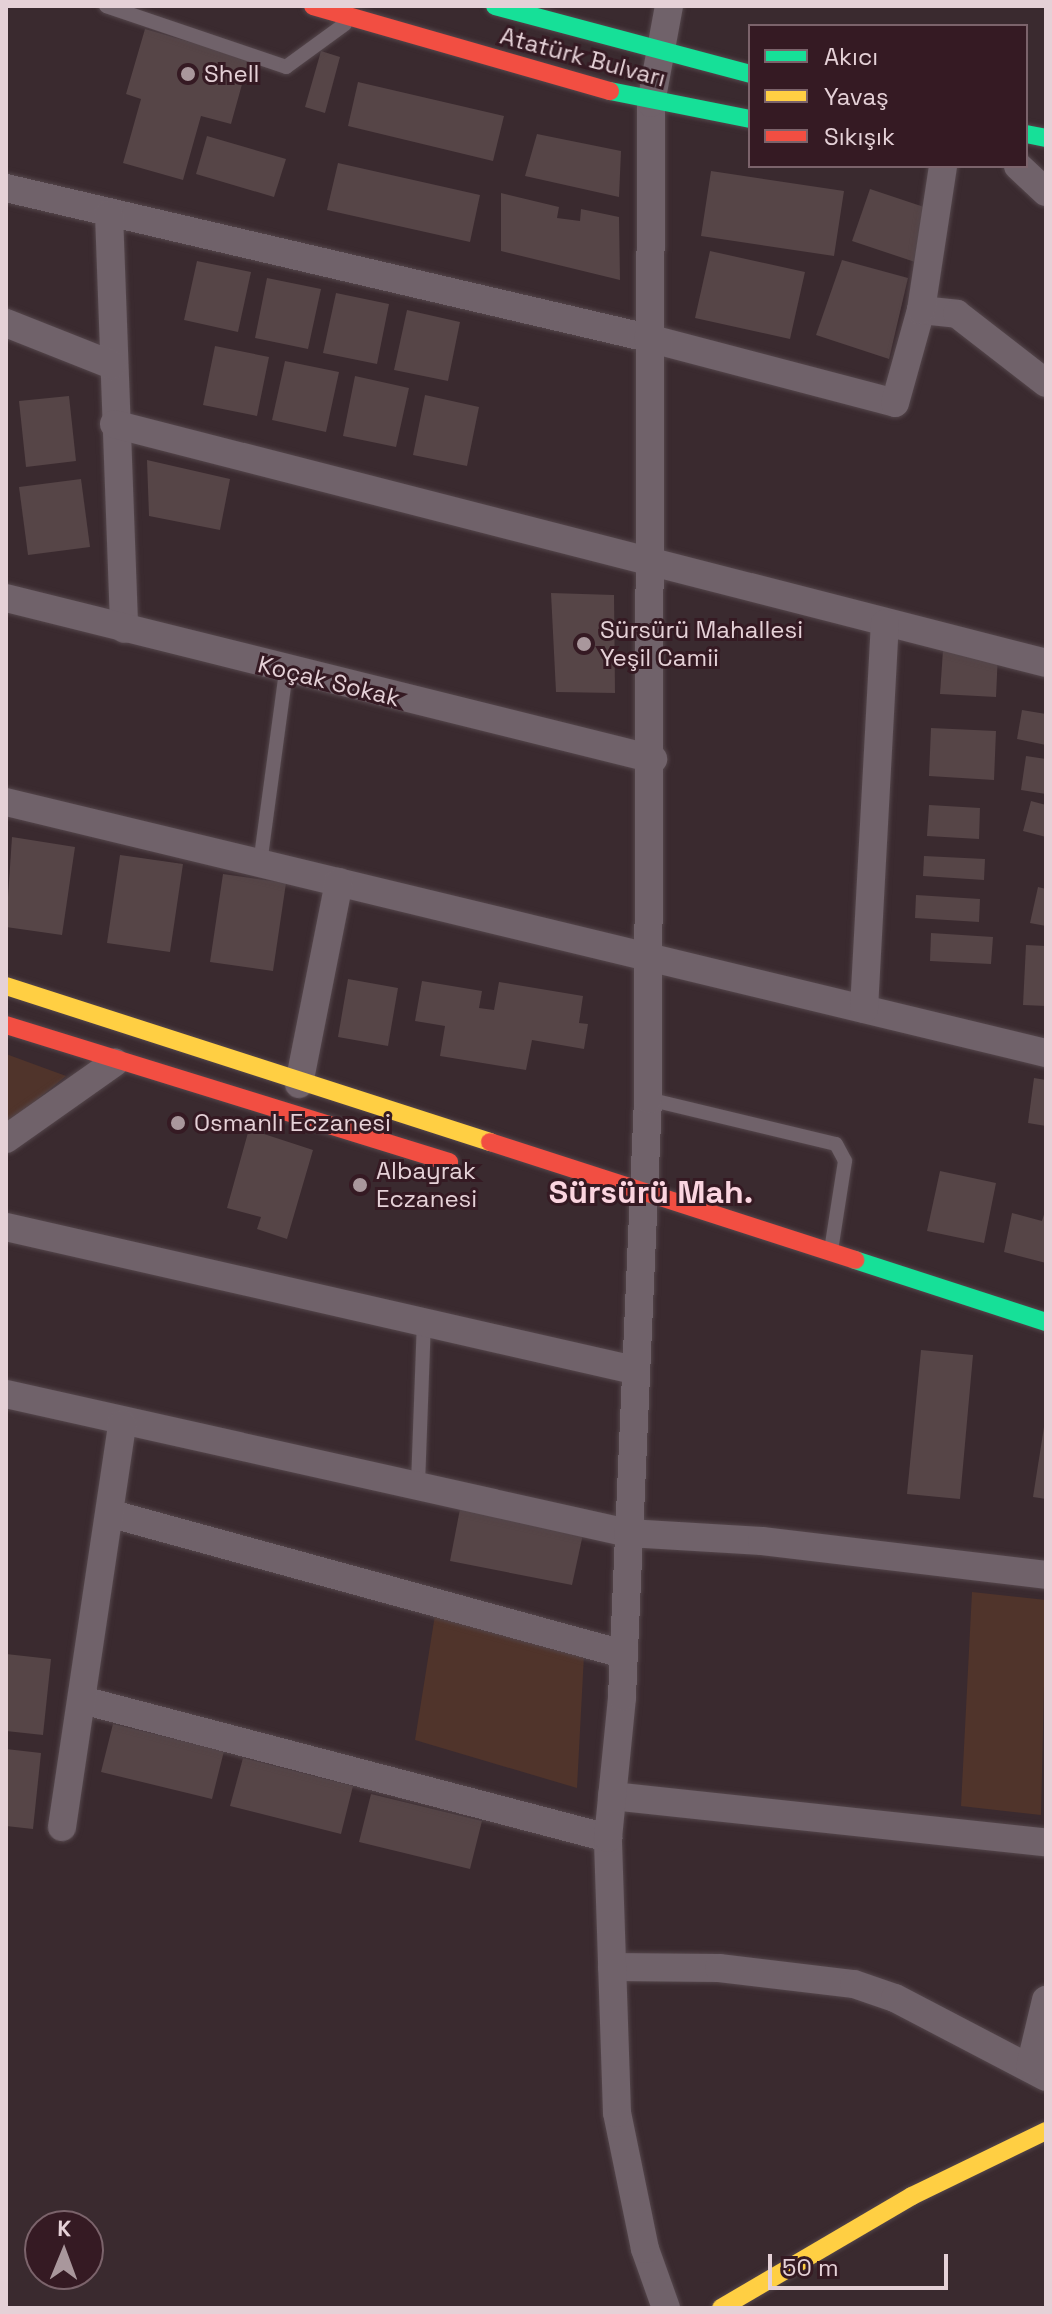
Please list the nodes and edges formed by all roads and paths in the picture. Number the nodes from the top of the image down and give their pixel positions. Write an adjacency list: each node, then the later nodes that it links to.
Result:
1 (106, 6): 5 (lane)
2 (313, 6): 5 (main road, Atatürk Bulvarı)
3 (495, 6): 6 (main road, Atatürk Bulvarı)
4 (669, 6): 6 (street)
5 (354, 18): 8 (main road, Atatürk Bulvarı)
6 (664, 53): 7 (main road, Atatürk Bulvarı); 8 (street)
7 (748, 74)
8 (651, 103): 9 (main road, Atatürk Bulvarı); 17 (street)
9 (748, 119)
10 (943, 168): 15 (street)
11 (1020, 168): 13 (street)
12 (6, 188): 14 (street)
13 (1046, 192)
14 (109, 214): 17 (street); 18 (street)
15 (921, 310): 17 (street); 19 (street)
16 (6, 323): 18 (street)
17 (648, 338): 21 (street)
18 (112, 365): 20 (street)
19 (1046, 383)
20 (114, 424): 21 (street); 24 (street)
21 (649, 560): 23 (street); 27 (street)
22 (6, 598): 24 (street, Koçak Sokak)
23 (885, 624): 25 (street); 33 (street)
24 (124, 629): 26 (street, Koçak Sokak)
25 (1046, 663)
26 (286, 672): 27 (street, Koçak Sokak); 29 (lane)
27 (653, 759): 31 (street)
28 (6, 802): 29 (street)
29 (260, 864): 30 (street)
30 (339, 882): 31 (street); 37 (street)
31 (652, 959): 33 (street); 38 (street)
32 (6, 986): 37 (main road)
33 (864, 1009): 35 (street)
34 (6, 1025): 36 (main road)
35 (1046, 1053)
36 (115, 1062): 39 (street); 40 (main road)
37 (299, 1084): 41 (main road)
38 (648, 1099): 41 (street); 44 (lane)
39 (6, 1139)
40 (474, 1170)
41 (636, 1210): 43 (main road); 44 (main road); 47 (street)
42 (6, 1227): 45 (street)
43 (670, 1230)
44 (831, 1254): 46 (main road)
45 (424, 1322): 47 (street); 50 (lane)
46 (1046, 1322)
47 (634, 1370): 52 (street)
48 (6, 1394): 49 (street)
49 (122, 1424): 50 (street); 51 (street)
50 (418, 1484): 52 (street)
51 (112, 1514): 54 (street); 55 (street)
52 (628, 1533): 53 (street); 54 (street)
53 (1046, 1575)
54 (623, 1654): 56 (street)
55 (82, 1700): 57 (street); 58 (street)
56 (612, 1796): 58 (street); 59 (street)
57 (62, 1827)
58 (608, 1838): 60 (street)
59 (1046, 1842)
60 (612, 1967): 62 (street); 64 (street)
61 (1046, 2000): 62 (street)
62 (1038, 2072)
63 (1046, 2131): 65 (main road)
64 (666, 2308)
65 (721, 2308)

